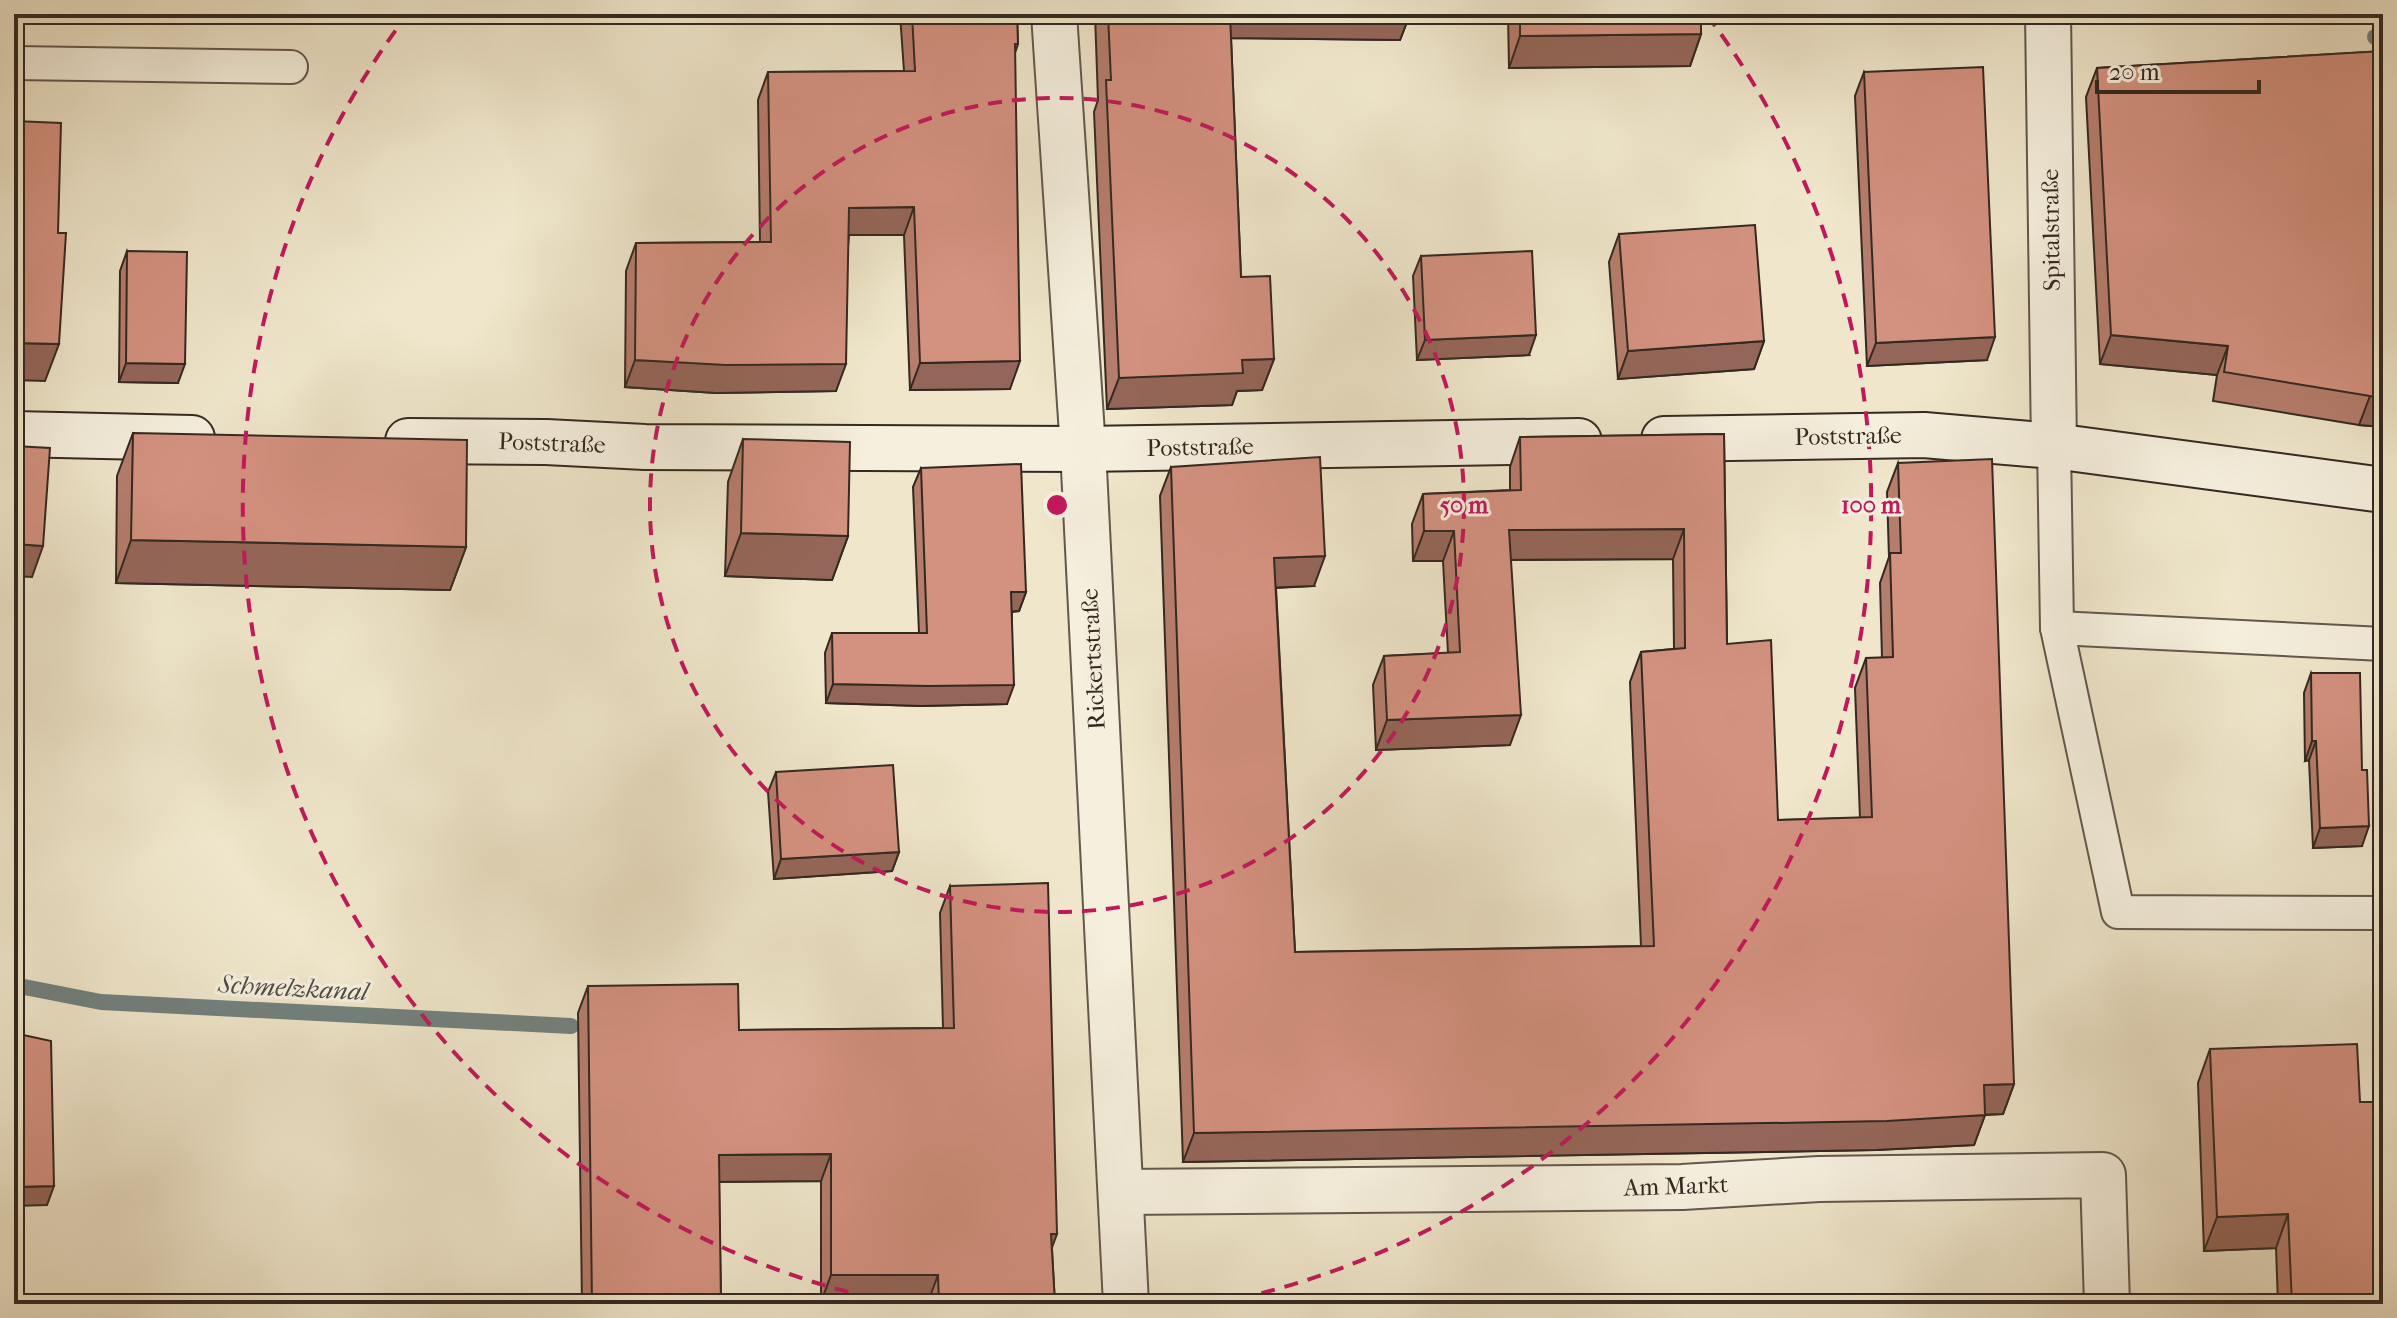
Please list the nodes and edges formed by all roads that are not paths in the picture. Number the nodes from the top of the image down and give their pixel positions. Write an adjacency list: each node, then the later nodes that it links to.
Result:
1 (1054, 14): 9 (street, Rickertstraße)
2 (2048, 14): 8 (street, Spitalstraße)
3 (14, 63): 4 (lane)
4 (291, 67)
5 (14, 434): 6 (street)
6 (226, 439)
7 (363, 440): 9 (street, Poststraße)
8 (2054, 446): 9 (street, Poststraße); 10 (street, Poststraße); 11 (lane)
9 (1083, 449): 14 (street, Rickertstraße)
10 (2383, 490)
11 (2057, 628): 12 (lane); 13 (lane)
12 (2383, 644)
13 (2383, 913)
14 (1121, 1192): 15 (street, Rickertstraße); 16 (street, Am Markt)
15 (1126, 1304)
16 (2107, 1304)

